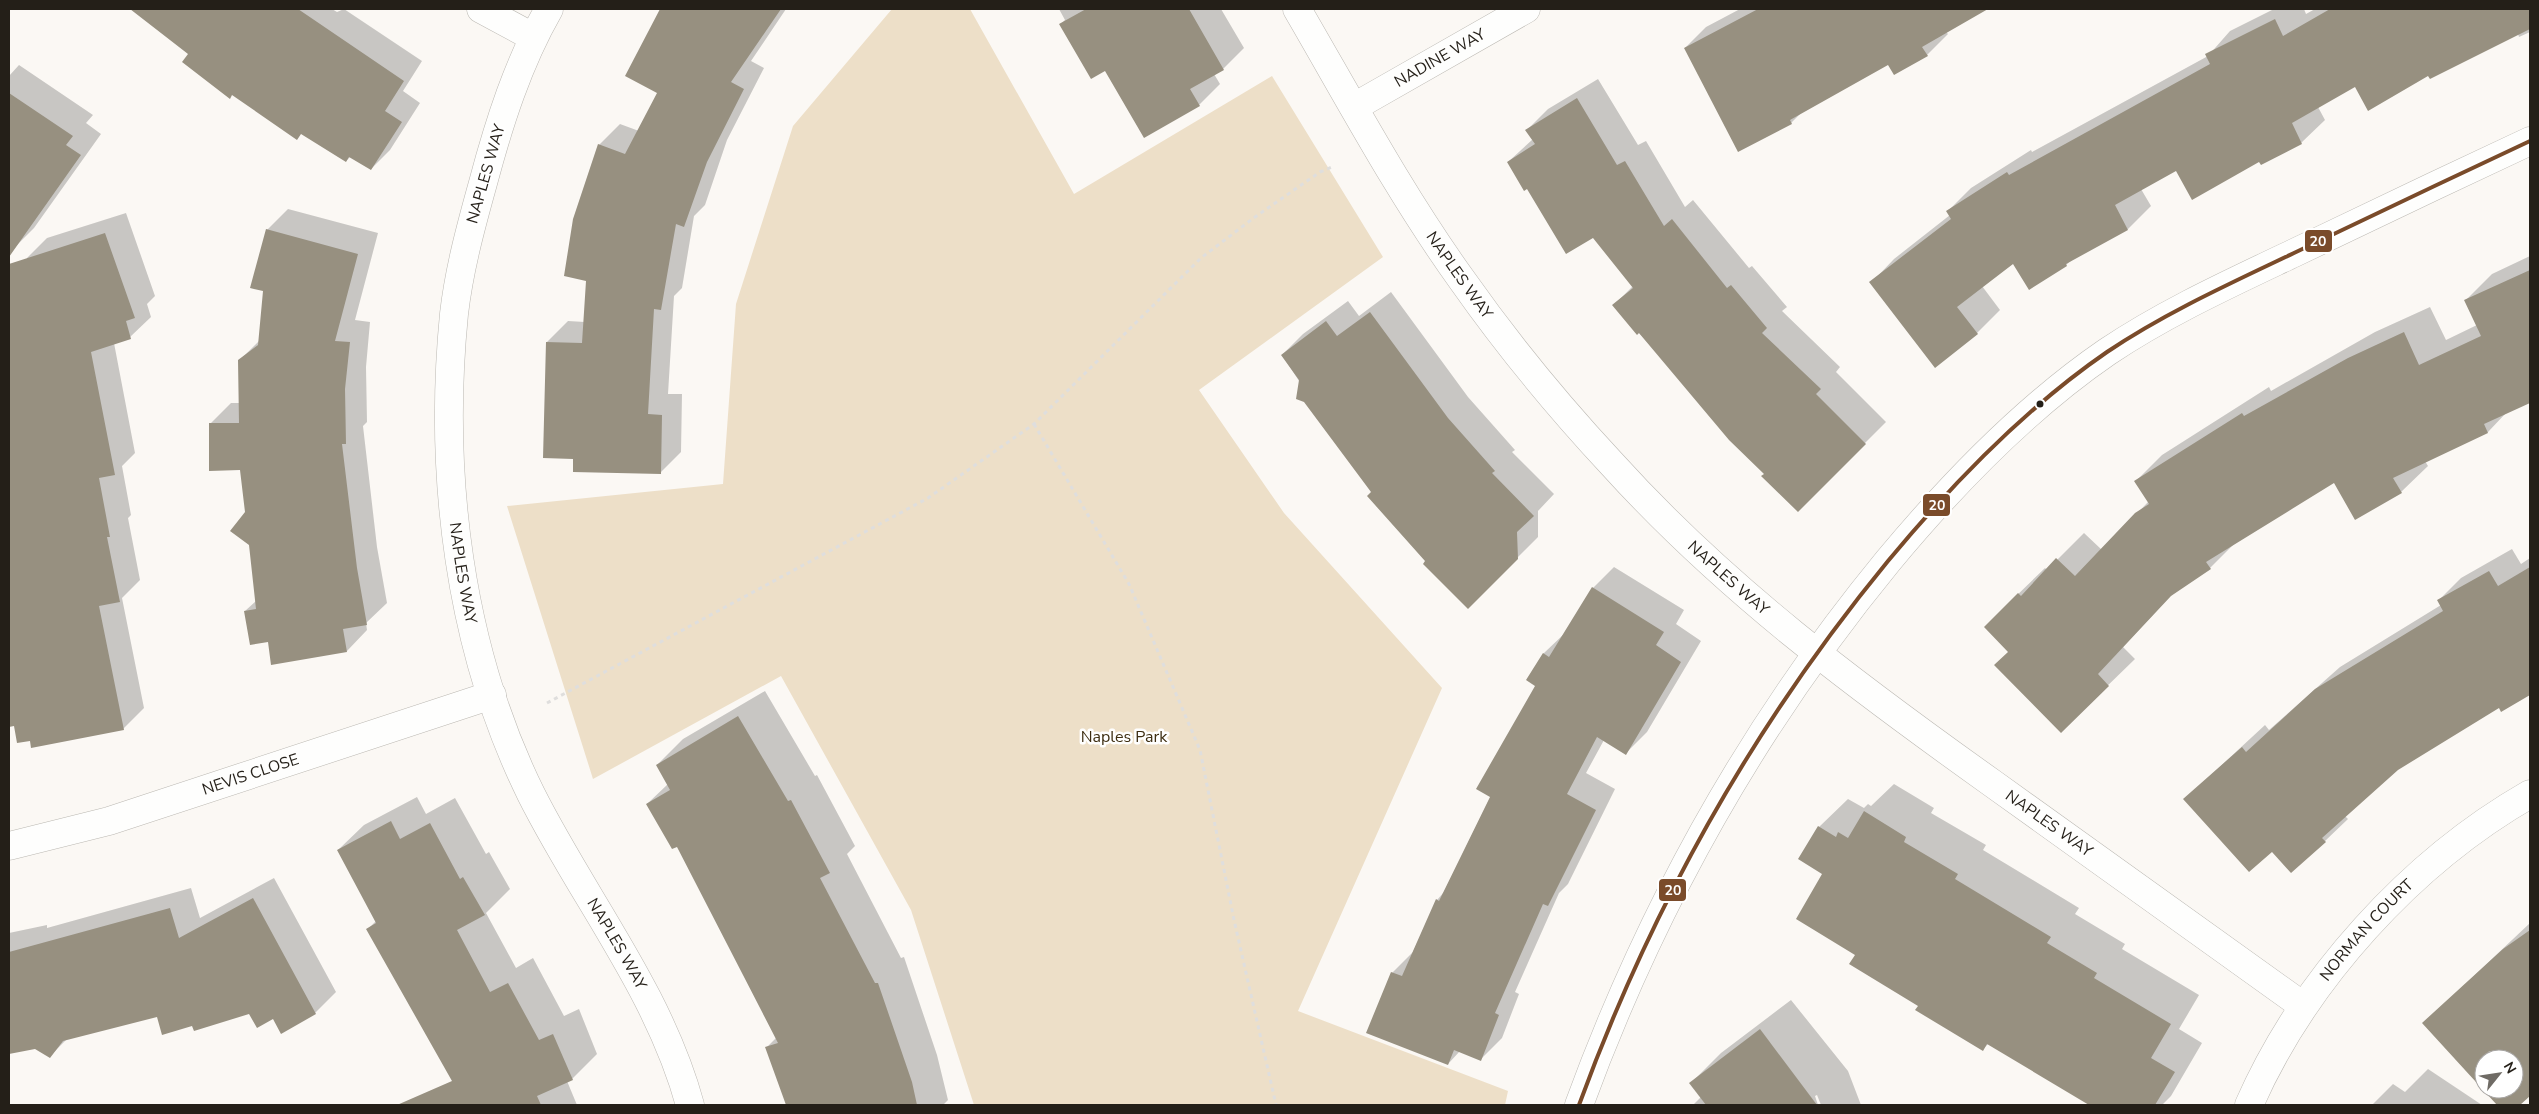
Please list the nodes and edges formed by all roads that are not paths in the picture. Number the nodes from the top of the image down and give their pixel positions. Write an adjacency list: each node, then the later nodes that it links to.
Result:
1 (481, 9): 5 (street)
2 (549, 9): 5 (street, NAPLES WAY)
3 (1297, 9): 6 (street, NAPLES WAY)
4 (1526, 9): 6 (street, NADINE WAY)
5 (533, 36): 9 (street, NAPLES WAY)
6 (1354, 107): 8 (street, NAPLES WAY)
7 (2530, 141): 8 (street)
8 (1816, 653): 12 (street, NAPLES WAY); 14 (street)
9 (492, 694): 11 (street, NEVIS CLOSE); 13 (street, NAPLES WAY)
10 (2530, 794): 12 (street, NORMAN COURT)
11 (9, 846)
12 (2303, 1006): 15 (street, NORMAN COURT)
13 (690, 1105)
14 (1579, 1105)
15 (2249, 1105)

